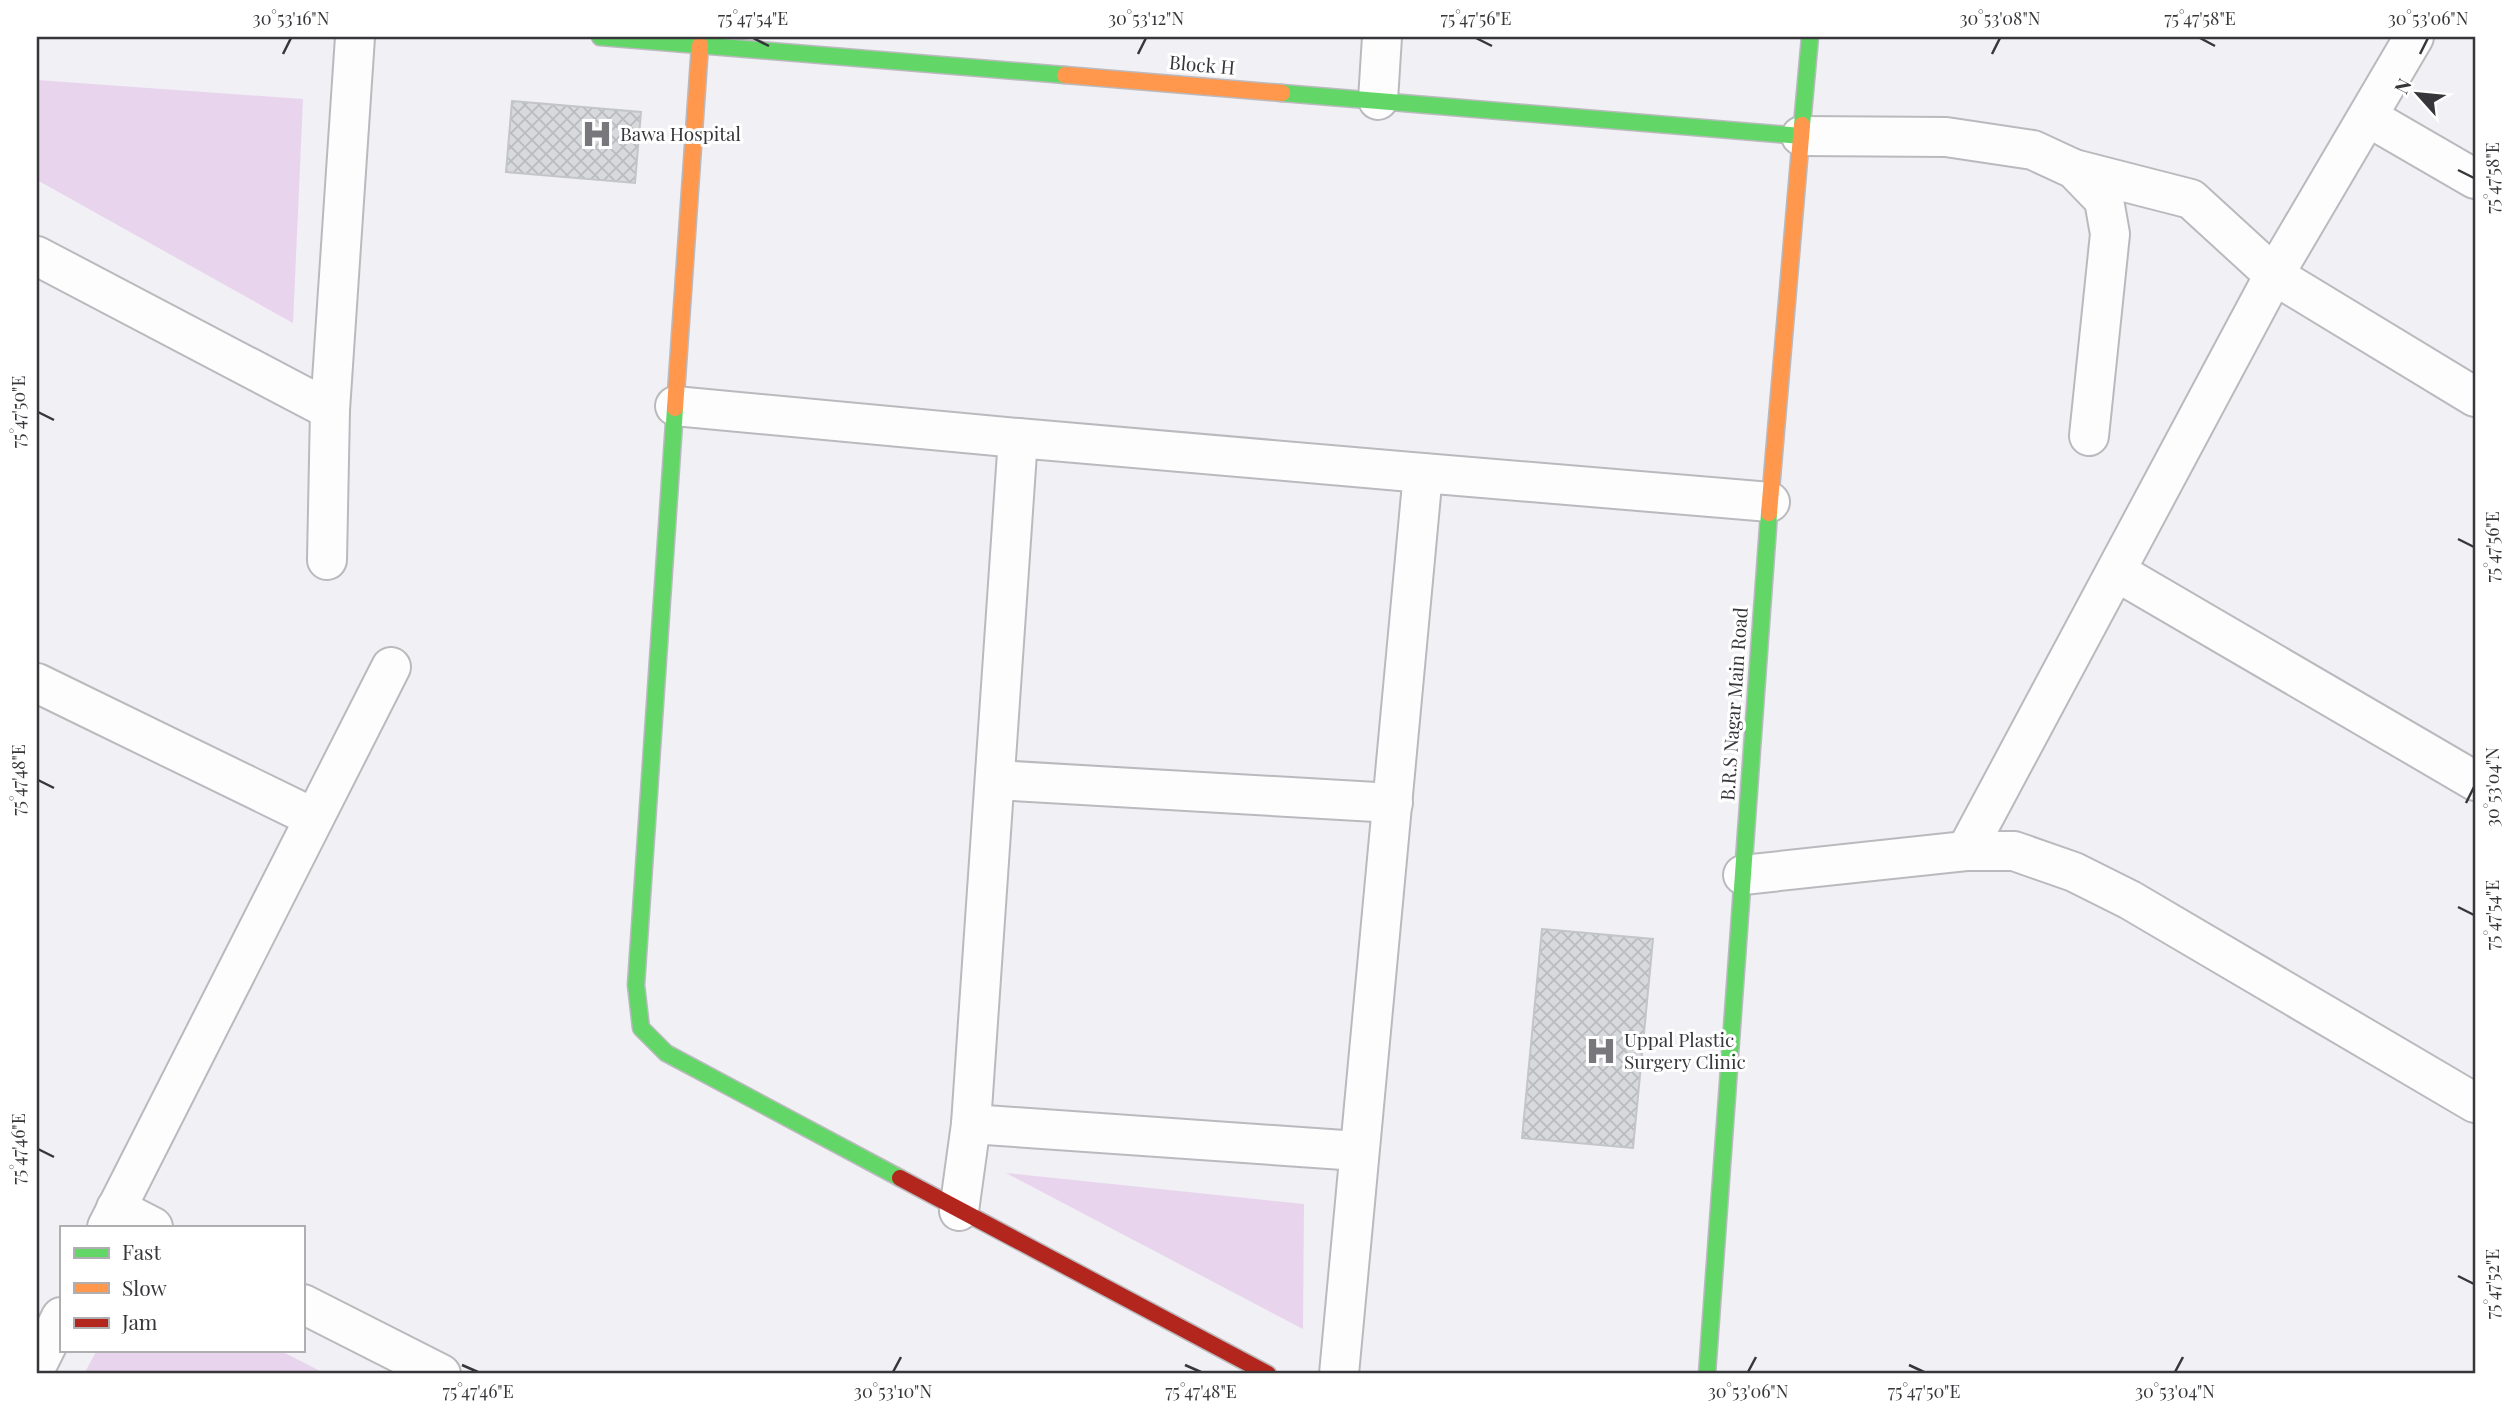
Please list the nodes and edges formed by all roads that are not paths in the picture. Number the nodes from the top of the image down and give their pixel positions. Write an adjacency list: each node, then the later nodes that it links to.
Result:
1 (355, 37): 16 (street)
2 (600, 37): 6 (street, Block H)
3 (1382, 37): 7 (street)
4 (1810, 37): 9 (street, B.R.S Nagar Main Road)
5 (2414, 37): 8 (street)
6 (700, 45): 7 (street, Block H); 15 (street)
7 (1378, 100): 9 (street, Block H)
8 (2368, 117): 11 (street); 13 (street)
9 (1801, 136): 10 (street); 20 (street, B.R.S Nagar Main Road)
10 (2074, 169): 13 (street); 17 (street)
11 (2475, 179)
12 (37, 256): 16 (street)
13 (2274, 275): 14 (street); 22 (street)
14 (2475, 397)
15 (675, 406): 18 (street); 34 (street)
16 (330, 410): 21 (street)
17 (2089, 436)
18 (1018, 438): 19 (street); 25 (street)
19 (1423, 473): 20 (street); 27 (street)
20 (1770, 502): 30 (street, B.R.S Nagar Main Road)
21 (327, 560)
22 (2117, 572): 26 (street); 29 (street)
23 (391, 667): 28 (street)
24 (37, 683): 28 (street)
25 (996, 780): 27 (street); 32 (street)
26 (2475, 781)
27 (1393, 803): 33 (street)
28 (314, 818): 35 (street)
29 (1966, 851): 30 (street); 31 (street)
30 (1743, 875): 43 (street, B.R.S Nagar Main Road)
31 (2475, 1103)
32 (971, 1124): 33 (street); 34 (street)
33 (1358, 1151): 42 (street)
34 (959, 1211): 41 (street)
35 (111, 1218): 36 (street)
36 (148, 1226)
37 (304, 1305): 40 (street)
38 (60, 1319): 39 (street)
39 (37, 1365)
40 (441, 1374)
41 (1268, 1374)
42 (1339, 1374)
43 (1707, 1374)

